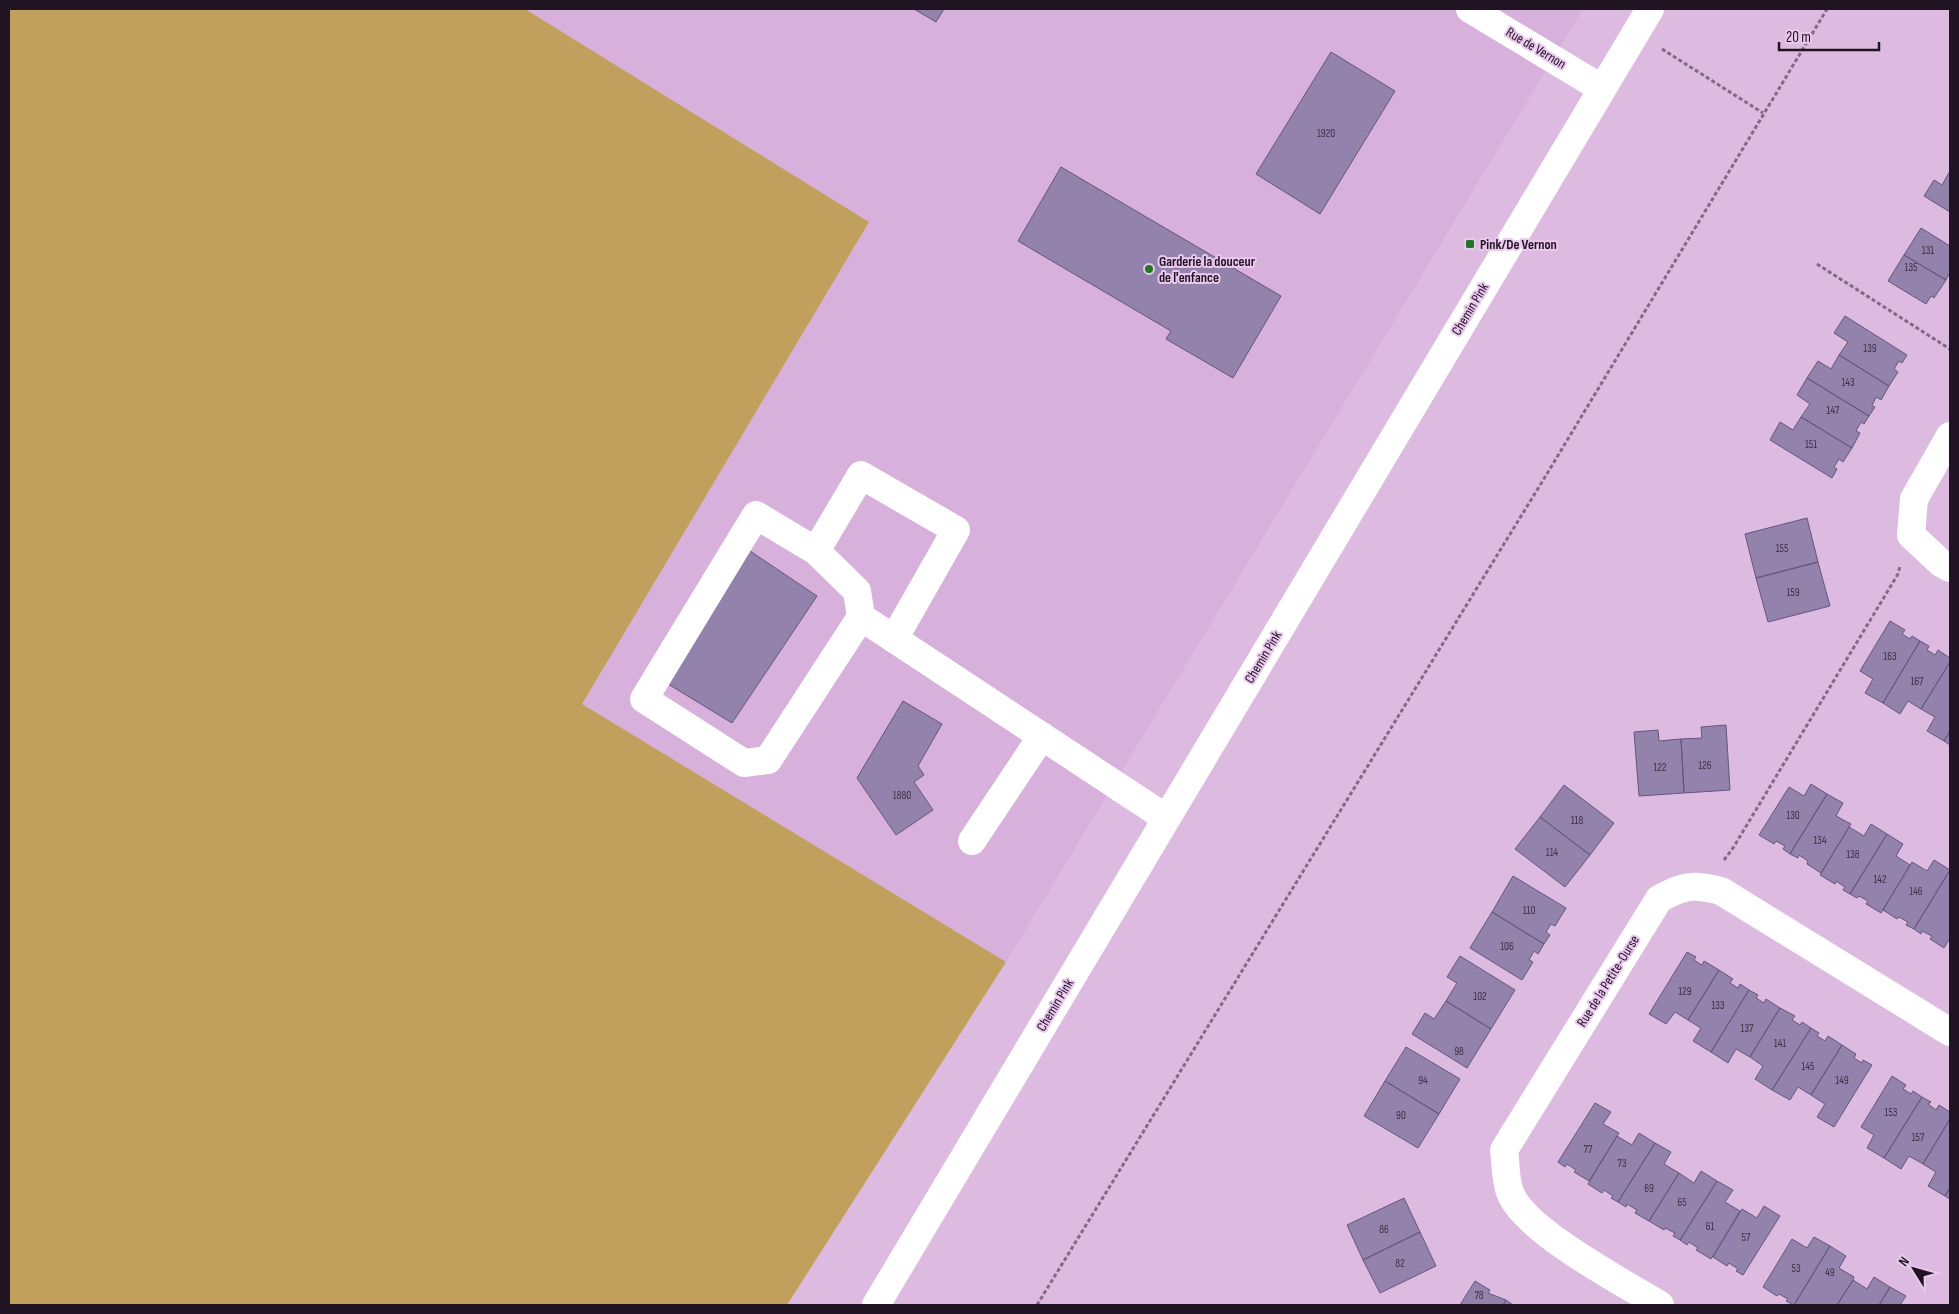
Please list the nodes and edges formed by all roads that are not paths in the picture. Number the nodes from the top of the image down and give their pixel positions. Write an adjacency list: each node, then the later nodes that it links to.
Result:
1 (1470, 9): 3 (main road, Rue de Vernon)
2 (1650, 9): 3 (main road, Chemin Pink)
3 (1602, 88): 10 (main road, Chemin Pink)
4 (1950, 436): 6 (main road)
5 (816, 550): 7 (main road); 7 (main road); 8 (main road)
6 (1950, 568)
7 (861, 617): 8 (main road)
8 (894, 639): 9 (main road)
9 (1042, 736): 10 (main road); 11 (main road)
10 (1166, 818): 13 (main road, Chemin Pink)
11 (972, 841)
12 (1950, 1032): 14 (main road, Rue de la Petite-Ourse)
13 (876, 1305)
14 (1660, 1305)

